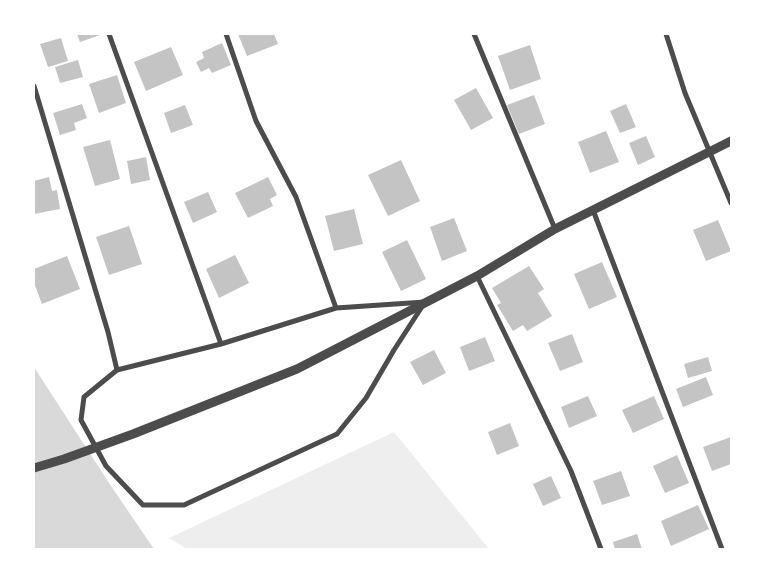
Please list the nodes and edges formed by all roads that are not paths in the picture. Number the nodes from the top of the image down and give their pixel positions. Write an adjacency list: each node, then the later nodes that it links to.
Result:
1 (110, 34): 14 (street)
2 (226, 34): 13 (street)
3 (474, 34): 10 (street)
4 (666, 34): 7 (street)
5 (34, 86): 15 (street)
6 (731, 141): 7 (street)
7 (710, 151): 8 (street); 9 (street)
8 (731, 203)
9 (593, 210): 10 (street); 18 (street)
10 (555, 229): 11 (street)
11 (477, 276): 12 (street); 17 (street)
12 (425, 302): 13 (street); 15 (street); 16 (street)
13 (336, 308): 14 (street)
14 (221, 344): 15 (street)
15 (117, 370)
16 (34, 468)
17 (601, 549)
18 (722, 549)

